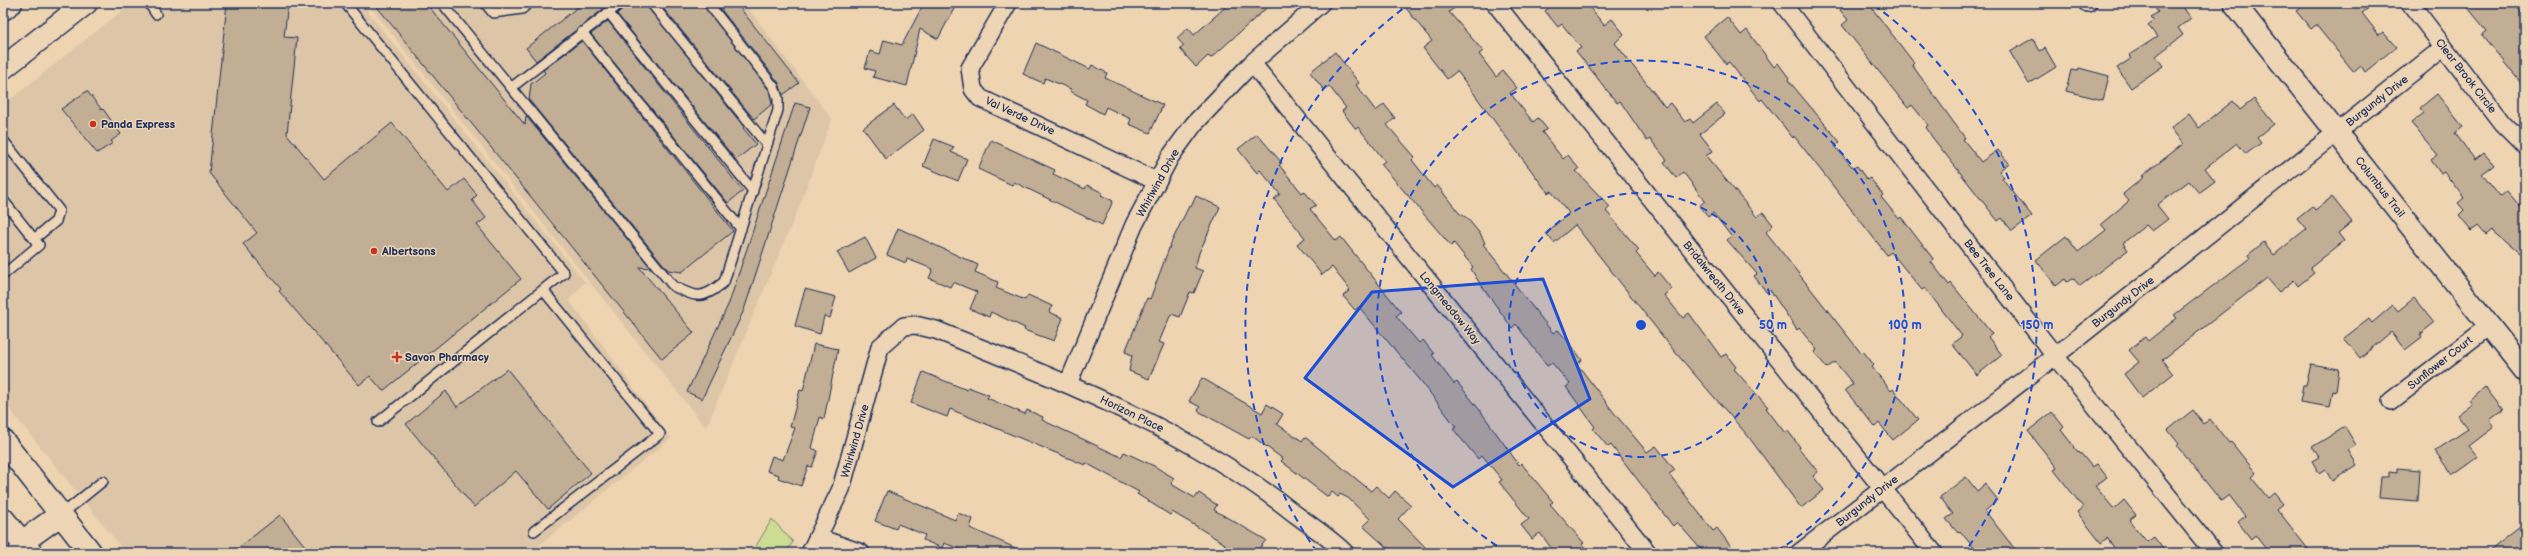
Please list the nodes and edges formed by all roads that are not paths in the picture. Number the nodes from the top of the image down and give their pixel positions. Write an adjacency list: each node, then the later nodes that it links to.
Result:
1 (11, 3): 17 (main road)
2 (86, 3): 23 (main road)
3 (149, 3): 19 (lane)
4 (345, 3): 35 (lane)
5 (442, 3): 24 (lane)
6 (484, 3): 7 (lane)
7 (529, 3)
8 (621, 3): 18 (lane)
9 (651, 3): 27 (lane)
10 (708, 3): 27 (lane)
11 (1008, 3): 29 (street, Val Verde Drive)
12 (1321, 3): 22 (street, Whirlwind Drive)
13 (1495, 3): 45 (street, Bridalwreath Drive)
14 (1782, 3): 38 (street, Bee Tree Lane)
15 (2234, 3): 25 (street, Columbus Trail)
16 (2410, 3): 21 (street, Clear Brook Circle)
17 (3, 10)
18 (608, 12): 20 (lane); 30 (lane)
19 (156, 14)
20 (582, 32): 24 (lane); 32 (lane)
21 (2444, 48): 25 (street, Burgundy Drive); 28 (street, Clear Brook Circle)
22 (1252, 64): 29 (street, Whirlwind Drive); 55 (street, Longmeadow Way)
23 (3, 68)
24 (512, 87): 32 (lane)
25 (2337, 132): 36 (street, Columbus Trail); 38 (street, Burgundy Drive)
26 (3, 140): 33 (lane)
27 (767, 145): 30 (lane)
28 (2525, 146)
29 (1156, 181): 40 (street, Whirlwind Drive)
30 (753, 191): 32 (lane)
31 (3, 200): 33 (lane)
32 (741, 229)
33 (34, 238): 34 (lane)
34 (3, 275)
35 (543, 290): 42 (lane); 48 (lane)
36 (2490, 325): 39 (street, Columbus Trail); 41 (street, Sunflower Court)
37 (897, 331): 40 (street, Horizon Place); 49 (street, Whirlwind Drive)
38 (2055, 356): 45 (street, Burgundy Drive); 58 (street, Bee Tree Lane)
39 (2525, 371)
40 (1068, 384): 54 (street, Horizon Place)
41 (2391, 401)
42 (378, 422)
43 (3, 441): 46 (main road)
44 (103, 481): 46 (lane)
45 (1882, 489): 56 (street, Burgundy Drive); 57 (street, Bridalwreath Drive)
46 (60, 515): 50 (main road); 51 (main road)
47 (3, 519): 50 (main road)
48 (534, 531)
49 (819, 538): 52 (street, Whirlwind Drive); 53 (street)
50 (21, 549)
51 (91, 553)
52 (810, 553)
53 (861, 553)
54 (1345, 553)
55 (1648, 553)
56 (1799, 553)
57 (1934, 553)
58 (2214, 553)

